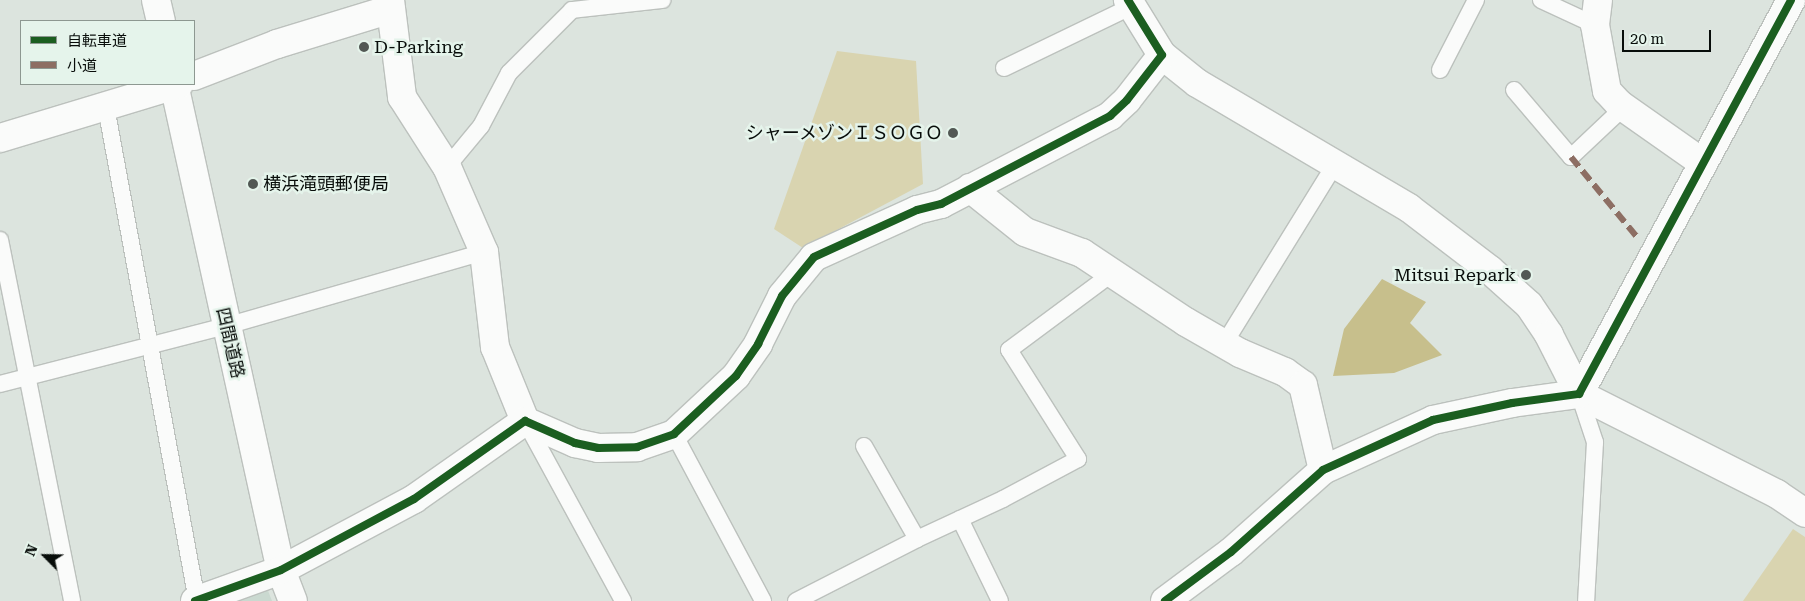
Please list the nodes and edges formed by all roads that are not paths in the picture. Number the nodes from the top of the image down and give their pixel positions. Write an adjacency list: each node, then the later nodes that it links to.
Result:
1 (156, 0): 11 (street)
2 (662, 0): 24 (lane)
3 (1476, 0): 14 (lane)
4 (1541, 0): 10 (lane)
5 (1791, 0): 22 (street)
6 (1801, 0): 8 (lane)
7 (1130, 3): 12 (street); 13 (lane)
8 (1805, 3)
9 (390, 4): 15 (street); 24 (street)
10 (1596, 13): 20 (street)
11 (161, 20)
12 (1162, 55): 23 (street); 25 (street)
13 (1004, 68)
14 (1440, 70)
15 (195, 76)
16 (171, 85): 19 (street)
17 (181, 85): 29 (street, 四間道路)
18 (1514, 90): 20 (lane)
19 (106, 106): 21 (street); 31 (lane)
20 (1624, 107): 22 (street)
21 (0, 138)
22 (1703, 163): 34 (street)
23 (1334, 166): 30 (lane); 34 (street)
24 (447, 167): 27 (street)
25 (970, 188): 28 (street); 36 (street)
26 (0, 240): 32 (lane)
27 (484, 252): 29 (lane); 35 (street)
28 (1114, 272): 30 (street); 40 (lane)
29 (226, 326): 31 (lane); 42 (street, 四間道路)
30 (1224, 344): 38 (street)
31 (148, 346): 32 (lane); 44 (lane)
32 (29, 376): 33 (lane); 43 (lane)
33 (0, 384)
34 (1579, 394): 38 (street); 39 (street); 51 (lane)
35 (525, 421): 36 (street); 42 (street); 46 (lane)
36 (674, 434): 47 (lane)
37 (864, 446): 41 (lane)
38 (1323, 470): 50 (street)
39 (1805, 513)
40 (960, 519): 41 (lane); 49 (lane)
41 (917, 539): 48 (lane)
42 (281, 570): 44 (street); 45 (street, 四間道路)
43 (72, 601)
44 (196, 601)
45 (294, 601)
46 (623, 601)
47 (763, 601)
48 (796, 601)
49 (1000, 601)
50 (1165, 601)
51 (1586, 601)

